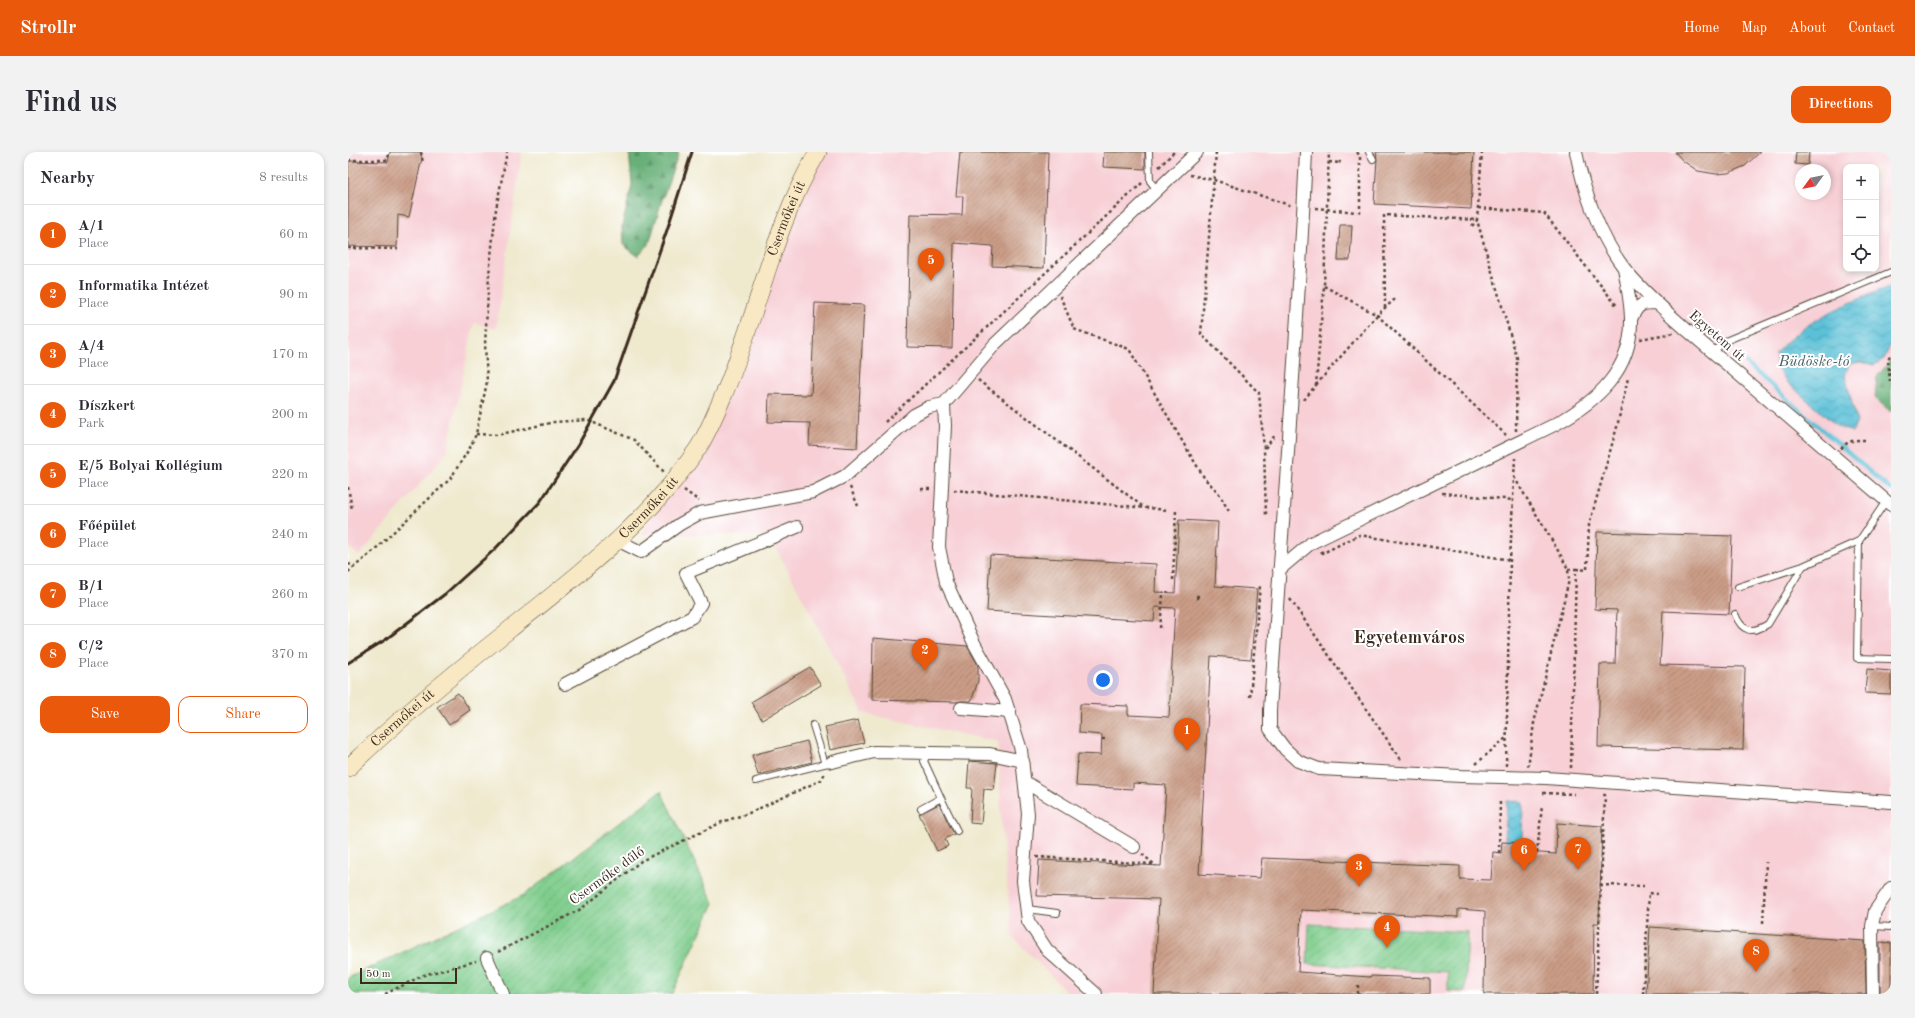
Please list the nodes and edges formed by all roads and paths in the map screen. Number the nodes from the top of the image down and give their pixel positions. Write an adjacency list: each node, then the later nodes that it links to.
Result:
1 (390, 152): 16 (path)
2 (421, 152): 18 (path)
3 (507, 152): 52 (path)
4 (818, 152): 58 (main road, Csermőkei út)
5 (1149, 152): 21 (lane)
6 (1174, 152): 21 (path)
7 (1197, 152): 20 (street)
8 (1216, 152): 22 (path)
9 (1306, 152): 24 (street)
10 (1329, 152): 17 (path)
11 (1369, 152): 12 (lane)
12 (1374, 152)
13 (1482, 152): 25 (path)
14 (1576, 152): 31 (street, Egyetem út)
15 (1360, 156): 26 (path)
16 (348, 160)
17 (1329, 162): 19 (path); 26 (path)
18 (423, 163)
19 (1338, 163)
20 (1176, 172): 22 (path); 23 (street)
21 (1149, 176): 23 (lane); 51 (path)
22 (1214, 180): 24 (path); 72 (path)
23 (1157, 190): 34 (street)
24 (1304, 206): 50 (street)
25 (1478, 208): 27 (path); 38 (path)
26 (1327, 209): 33 (path)
27 (1477, 220): 28 (path); 37 (path); 54 (path)
28 (1472, 226)
29 (348, 248): 30 (path)
30 (398, 249)
31 (1624, 268): 36 (street, Egyetem út); 40 (street)
32 (1891, 272): 43 (lane)
33 (1324, 286): 39 (path); 48 (path)
34 (1056, 287): 46 (street); 71 (path)
35 (1395, 299): 37 (path)
36 (1657, 303): 40 (street); 41 (street, Egyetem út)
37 (1385, 308): 39 (path)
38 (1621, 311)
39 (1377, 315): 48 (path); 54 (path)
40 (1632, 319): 42 (street)
41 (1688, 331): 42 (path); 43 (street, Egyetem út)
42 (1630, 340): 45 (street)
43 (1713, 353): 64 (street, Egyetem út)
44 (1891, 354): 47 (path)
45 (1625, 356): 54 (street); 82 (path)
46 (970, 373): 49 (street); 66 (path)
47 (1890, 382)
48 (1316, 385): 50 (path)
49 (944, 404): 56 (street); 61 (street)
50 (1292, 415): 83 (street)
51 (884, 424)
52 (476, 434): 58 (path); 79 (path)
53 (1868, 440): 55 (path)
54 (1516, 444): 57 (path); 76 (street)
55 (1841, 449)
56 (845, 476): 65 (path); 70 (street)
57 (1514, 477): 63 (path); 81 (path)
58 (674, 482): 70 (path); 74 (main road, Csermőkei út)
59 (348, 487): 67 (path)
60 (921, 489): 61 (path)
61 (942, 489): 66 (path); 96 (street)
62 (1440, 493): 63 (path)
63 (1514, 500): 77 (path)
64 (1889, 503): 75 (lane)
65 (858, 506)
66 (1143, 506): 68 (path)
67 (352, 508)
68 (1169, 510)
69 (1176, 510): 85 (path)
70 (712, 511): 74 (street)
71 (1230, 513)
72 (1266, 516)
73 (797, 527): 93 (street)
74 (619, 541): 104 (main road, Csermőkei út)
75 (1859, 541): 80 (lane); 92 (lane)
76 (1311, 543): 77 (path); 83 (street)
77 (1510, 560): 98 (path)
78 (348, 564): 79 (path)
79 (356, 566): 84 (path)
80 (1803, 566): 88 (lane); 90 (lane)
81 (1568, 569): 82 (path); 108 (path)
82 (1576, 569): 109 (path)
83 (1279, 570): 86 (street)
84 (348, 572)
85 (1173, 580)
86 (1278, 582): 105 (path); 105 (street)
87 (1260, 586): 94 (path)
88 (1738, 587)
89 (1163, 595): 91 (path)
90 (1735, 614)
91 (1160, 628)
92 (1891, 659)
93 (565, 684)
94 (1250, 697)
95 (961, 708): 96 (street)
96 (1010, 712): 102 (street)
97 (813, 725): 103 (lane)
98 (1507, 737): 106 (path); 107 (path)
99 (1102, 739): 100 (path)
100 (1108, 739)
101 (930, 752): 102 (street); 103 (street); 115 (lane)
102 (1023, 762): 111 (street)
103 (829, 763): 110 (lane); 135 (path, Csermőke dűlő)
104 (348, 768)
105 (1410, 772): 106 (street)
106 (1461, 776): 107 (street)
107 (1506, 777): 108 (street)
108 (1526, 777): 109 (street)
109 (1570, 780): 117 (street)
110 (756, 781)
111 (1025, 782): 121 (street); 130 (street)
112 (1543, 793): 113 (path)
113 (1576, 794)
114 (1598, 794): 141 (path)
115 (941, 798): 119 (lane); 120 (lane)
116 (1500, 801): 122 (path)
117 (1891, 802)
118 (1542, 806): 123 (path)
119 (921, 809)
120 (957, 831)
121 (1134, 847): 124 (path)
122 (1499, 853)
123 (1537, 853)
124 (1038, 857)
125 (1766, 862): 132 (path)
126 (1600, 886): 127 (path, bridge)
127 (1644, 886)
128 (1891, 888): 133 (street)
129 (1658, 894): 142 (path)
130 (1027, 909): 131 (lane); 139 (street)
131 (1057, 912)
132 (1763, 923)
133 (1872, 926): 134 (lane); 143 (street)
134 (1891, 927)
135 (487, 958): 137 (path, Csermőke dűlő); 138 (street)
136 (1358, 983): 140 (path)
137 (385, 994)
138 (503, 994)
139 (1096, 994)
140 (1358, 994)
141 (1596, 994)
142 (1643, 994)
143 (1873, 994)

